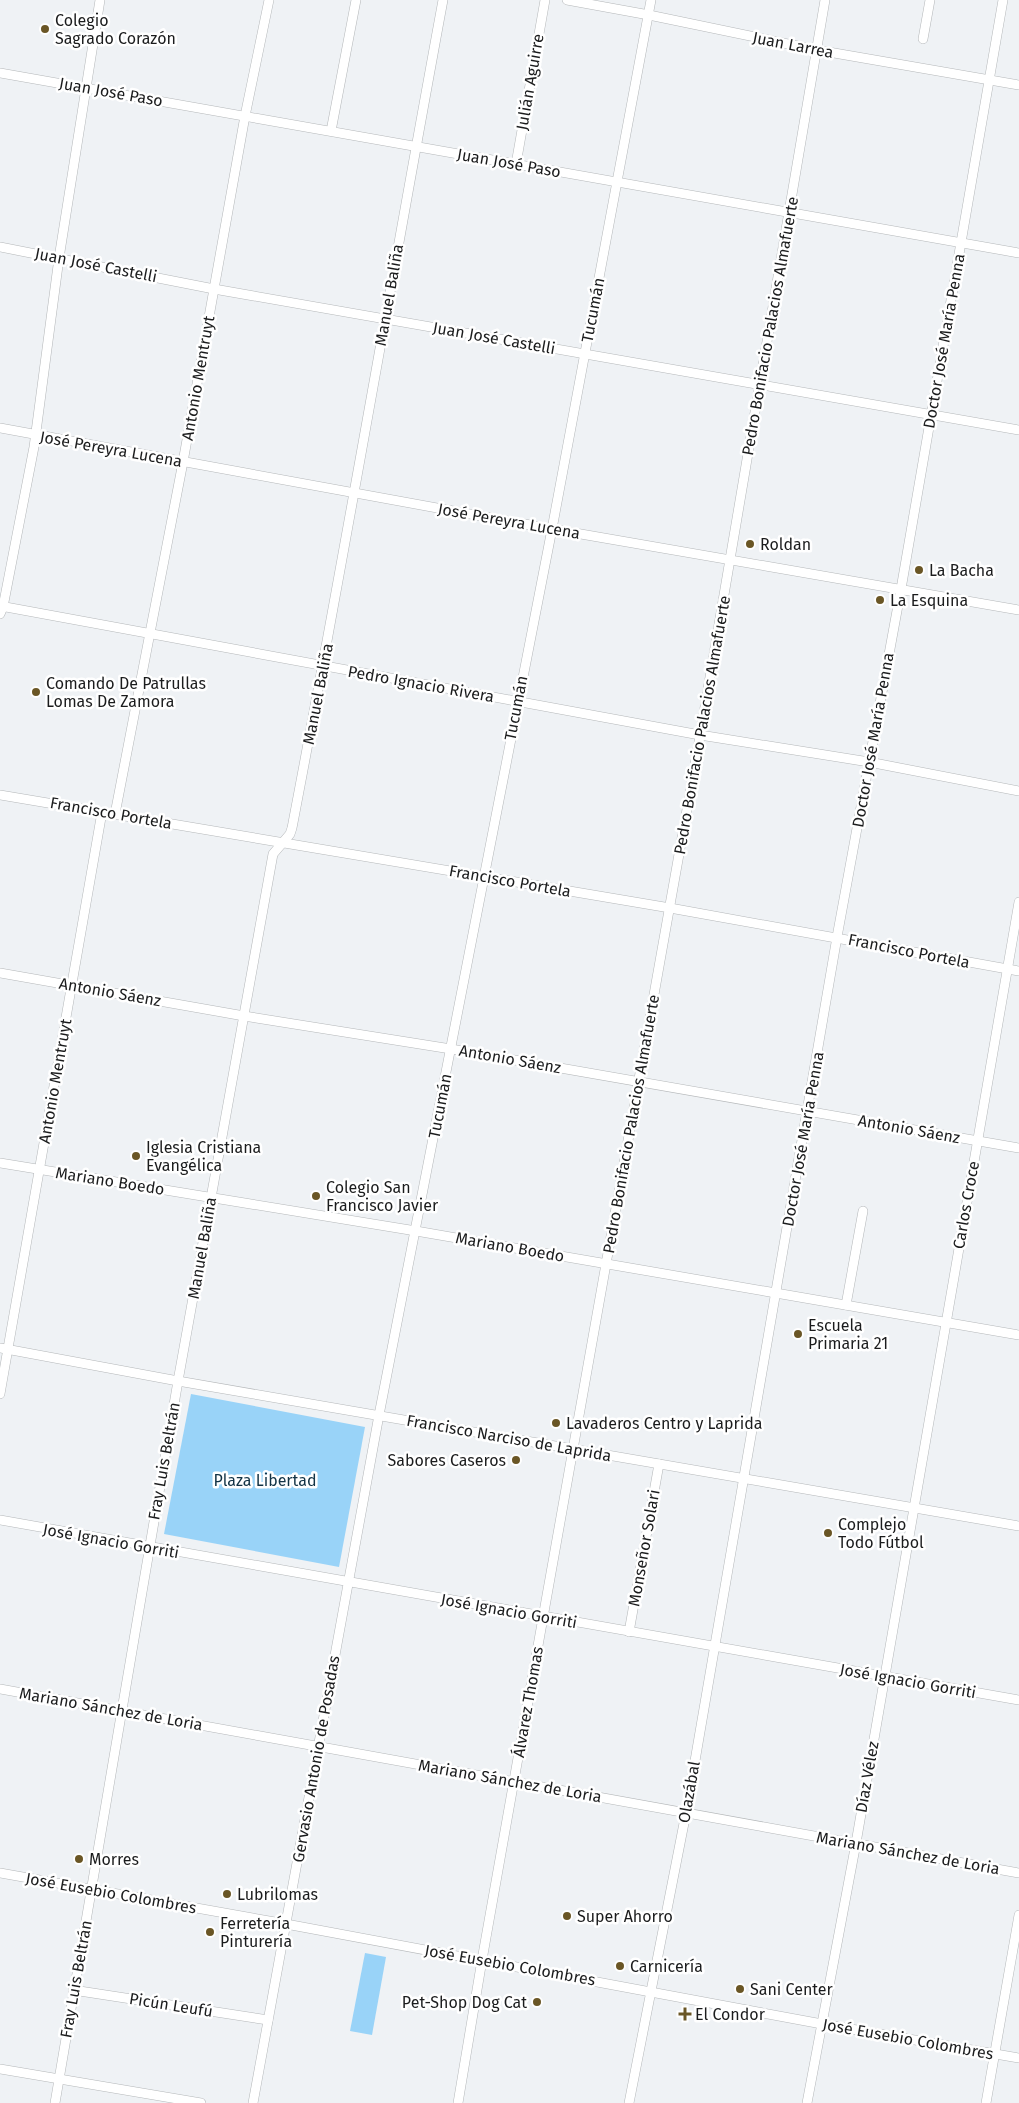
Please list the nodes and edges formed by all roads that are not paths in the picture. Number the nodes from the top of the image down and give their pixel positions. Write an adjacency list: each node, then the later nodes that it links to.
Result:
1 (100, 0): 17 (street)
2 (269, 0): 18 (street, Antonio Mentruyt)
3 (356, 0): 19 (street)
4 (444, 0): 20 (street, Manuel Baliña)
5 (544, 0): 21 (street, Julián Aguirre)
6 (567, 0): 11 (street, Juan Larrea)
7 (651, 0): 11 (street, Tucumán)
8 (825, 0): 13 (street, Pedro Bonifacio Palacios Almafuerte)
9 (930, 0): 12 (street)
10 (1003, 0): 15 (street, Doctor José María Penna)
11 (649, 15): 13 (street, Juan Larrea); 22 (street, Tucumán)
12 (923, 40)
13 (817, 50): 15 (street, Juan Larrea); 23 (street, Pedro Bonifacio Palacios Almafuerte)
14 (0, 73): 17 (street, Juan José Paso)
15 (989, 80): 16 (street, Juan Larrea); 24 (street, Doctor José María Penna)
16 (1019, 85)
17 (87, 88): 18 (street, Juan José Paso); 27 (street)
18 (245, 116): 19 (street, Juan José Paso); 28 (street, Antonio Mentruyt)
19 (331, 131): 20 (street, Juan José Paso)
20 (416, 146): 21 (street, Juan José Paso); 29 (street, Manuel Baliña)
21 (516, 164): 22 (street, Juan José Paso)
22 (618, 182): 23 (street, Juan José Paso); 30 (street, Tucumán)
23 (789, 212): 24 (street, Juan José Paso); 31 (street, Pedro Bonifacio Palacios Almafuerte)
24 (961, 242): 26 (street, Juan José Paso); 32 (street, Doctor José María Penna)
25 (0, 247): 27 (street, Juan José Castelli)
26 (1019, 253)
27 (59, 258): 28 (street, Juan José Castelli); 35 (street)
28 (214, 289): 29 (street, Juan José Castelli); 36 (street, Antonio Mentruyt)
29 (385, 319): 30 (street, Juan José Castelli); 37 (street, Manuel Baliña)
30 (584, 354): 31 (street, Juan José Castelli); 38 (street, Tucumán)
31 (759, 384): 32 (street, Juan José Castelli); 39 (street, Pedro Bonifacio Palacios Almafuerte)
32 (931, 414): 34 (street, Juan José Castelli); 40 (street, Doctor José María Penna)
33 (0, 428): 35 (street, José Pereyra Lucena)
34 (1019, 430)
35 (35, 435): 36 (street, José Pereyra Lucena); 41 (street)
36 (183, 462): 37 (street, José Pereyra Lucena); 43 (street, Antonio Mentruyt)
37 (353, 493): 38 (street, José Pereyra Lucena); 44 (street, Manuel Baliña)
38 (552, 530): 39 (street, José Pereyra Lucena); 45 (street, Tucumán)
39 (730, 560): 40 (street, José Pereyra Lucena); 46 (street, Pedro Bonifacio Palacios Almafuerte)
40 (901, 589): 42 (street, José Pereyra Lucena); 47 (street, Doctor José María Penna)
41 (1, 609): 43 (street, Pedro Ignacio Rivera)
42 (1019, 610)
43 (148, 634): 44 (street, Pedro Ignacio Rivera); 51 (street, Antonio Mentruyt)
44 (323, 666): 45 (street, Pedro Ignacio Rivera); 52 (street, Manuel Baliña)
45 (518, 702): 46 (street, Pedro Ignacio Rivera); 53 (street, Tucumán)
46 (700, 735): 47 (street, Pedro Ignacio Rivera); 55 (street, Pedro Bonifacio Palacios Almafuerte)
47 (869, 762): 48 (street, Pedro Ignacio Rivera); 56 (street, Doctor José María Penna)
48 (1019, 791)
49 (0, 795): 50 (street, Francisco Portela)
50 (102, 812): 51 (street, Francisco Portela); 60 (street, Antonio Mentruyt)
51 (115, 814): 52 (street, Francisco Portela)
52 (284, 843): 53 (street, Francisco Portela); 61 (street, Manuel Baliña)
53 (484, 877): 55 (street, Francisco Portela); 62 (street, Tucumán)
54 (1019, 902): 57 (street, Carlos Croce)
55 (670, 908): 56 (street, Francisco Portela); 63 (street, Pedro Bonifacio Palacios Almafuerte)
56 (838, 937): 57 (street, Francisco Portela); 64 (street, Doctor José María Penna)
57 (1007, 969): 58 (street, Francisco Portela); 65 (street, Carlos Croce)
58 (1019, 971)
59 (0, 973): 60 (street, Antonio Sáenz)
60 (72, 985): 61 (street, Antonio Sáenz); 68 (street, Antonio Mentruyt)
61 (244, 1016): 62 (street, Antonio Sáenz); 69 (street, Manuel Baliña)
62 (451, 1049): 63 (street, Antonio Sáenz); 71 (street, Tucumán)
63 (638, 1082): 64 (street, Antonio Sáenz); 72 (street, Pedro Bonifacio Palacios Almafuerte)
64 (808, 1111): 65 (street, Antonio Sáenz); 73 (street, Doctor José María Penna)
65 (977, 1141): 66 (street, Antonio Sáenz); 75 (street, Carlos Croce)
66 (1019, 1148)
67 (0, 1162): 68 (street, Mariano Boedo)
68 (39, 1169): 69 (street, Mariano Boedo); 77 (street, Antonio Mentruyt)
69 (212, 1197): 71 (street, Mariano Boedo); 78 (street, Manuel Baliña)
70 (863, 1211): 74 (street)
71 (416, 1231): 72 (street, Mariano Boedo); 80 (street, Tucumán)
72 (606, 1264): 73 (street, Mariano Boedo); 81 (street, Pedro Bonifacio Palacios Almafuerte)
73 (776, 1293): 74 (street, Mariano Boedo); 83 (street, Doctor José María Penna)
74 (846, 1305): 75 (street, Mariano Boedo)
75 (946, 1322): 76 (street, Mariano Boedo); 84 (street, Carlos Croce)
76 (1019, 1334)
77 (4, 1349): 78 (street, Francisco Narciso de Laprida); 79 (street, Antonio Mentruyt)
78 (178, 1381): 80 (street, Francisco Narciso de Laprida); 87 (street, Fray Luis Beltrán)
79 (0, 1394)
80 (379, 1415): 81 (street, Francisco Narciso de Laprida); 88 (street, Gervasio Antonio de Posadas)
81 (574, 1449): 82 (street, Francisco Narciso de Laprida); 89 (street, Álvarez Thomas)
82 (659, 1464): 83 (street, Francisco Narciso de Laprida); 90 (street, Monseñor Solari)
83 (744, 1480): 84 (street, Francisco Narciso de Laprida); 91 (street, Olazábal)
84 (913, 1508): 86 (street, Francisco Narciso de Laprida); 92 (street, Díaz Vélez)
85 (0, 1520): 87 (street, José Ignacio Gorriti)
86 (1019, 1526)
87 (149, 1548): 88 (street, José Ignacio Gorriti); 95 (street, Fray Luis Beltrán)
88 (348, 1583): 89 (street, José Ignacio Gorriti); 96 (street, Gervasio Antonio de Posadas)
89 (544, 1617): 90 (street, José Ignacio Gorriti); 97 (street, Álvarez Thomas)
90 (629, 1632): 91 (street, José Ignacio Gorriti)
91 (715, 1647): 92 (street, José Ignacio Gorriti); 98 (street, Olazábal)
92 (884, 1676): 94 (street, José Ignacio Gorriti); 99 (street, Díaz Vélez)
93 (0, 1689): 95 (street, Mariano Sánchez de Loria)
94 (1019, 1700)
95 (121, 1710): 96 (street, Mariano Sánchez de Loria); 102 (street, Fray Luis Beltrán)
96 (318, 1746): 97 (street, Mariano Sánchez de Loria); 104 (street, Gervasio Antonio de Posadas)
97 (514, 1781): 98 (street, Mariano Sánchez de Loria); 105 (street, Álvarez Thomas)
98 (686, 1813): 99 (street, Mariano Sánchez de Loria); 107 (street, Olazábal)
99 (856, 1844): 101 (street, Mariano Sánchez de Loria); 109 (street, Díaz Vélez)
100 (0, 1873): 102 (street, José Eusebio Colombres)
101 (1019, 1873)
102 (91, 1889): 104 (street, José Eusebio Colombres); 106 (street, Fray Luis Beltrán)
103 (1019, 1916): 110 (street)
104 (286, 1924): 105 (street, José Eusebio Colombres); 108 (street, Gervasio Antonio de Posadas)
105 (482, 1960): 107 (street, José Eusebio Colombres); 117 (street, Álvarez Thomas)
106 (73, 1990): 108 (street, Picún Leufú); 113 (street, Fray Luis Beltrán)
107 (650, 1991): 109 (street, José Eusebio Colombres); 118 (street, Olazábal)
108 (268, 2020): 116 (street, Gervasio Antonio de Posadas)
109 (822, 2024): 110 (street, José Eusebio Colombres); 119 (street, Díaz Vélez)
110 (995, 2053): 111 (street, José Eusebio Colombres); 120 (street)
111 (1019, 2058)
112 (0, 2069): 113 (street)
113 (59, 2079): 114 (street, Fray Luis Beltrán); 115 (street)
114 (55, 2103)
115 (201, 2103)
116 (253, 2103)
117 (458, 2103)
118 (629, 2103)
119 (807, 2103)
120 (986, 2103)

